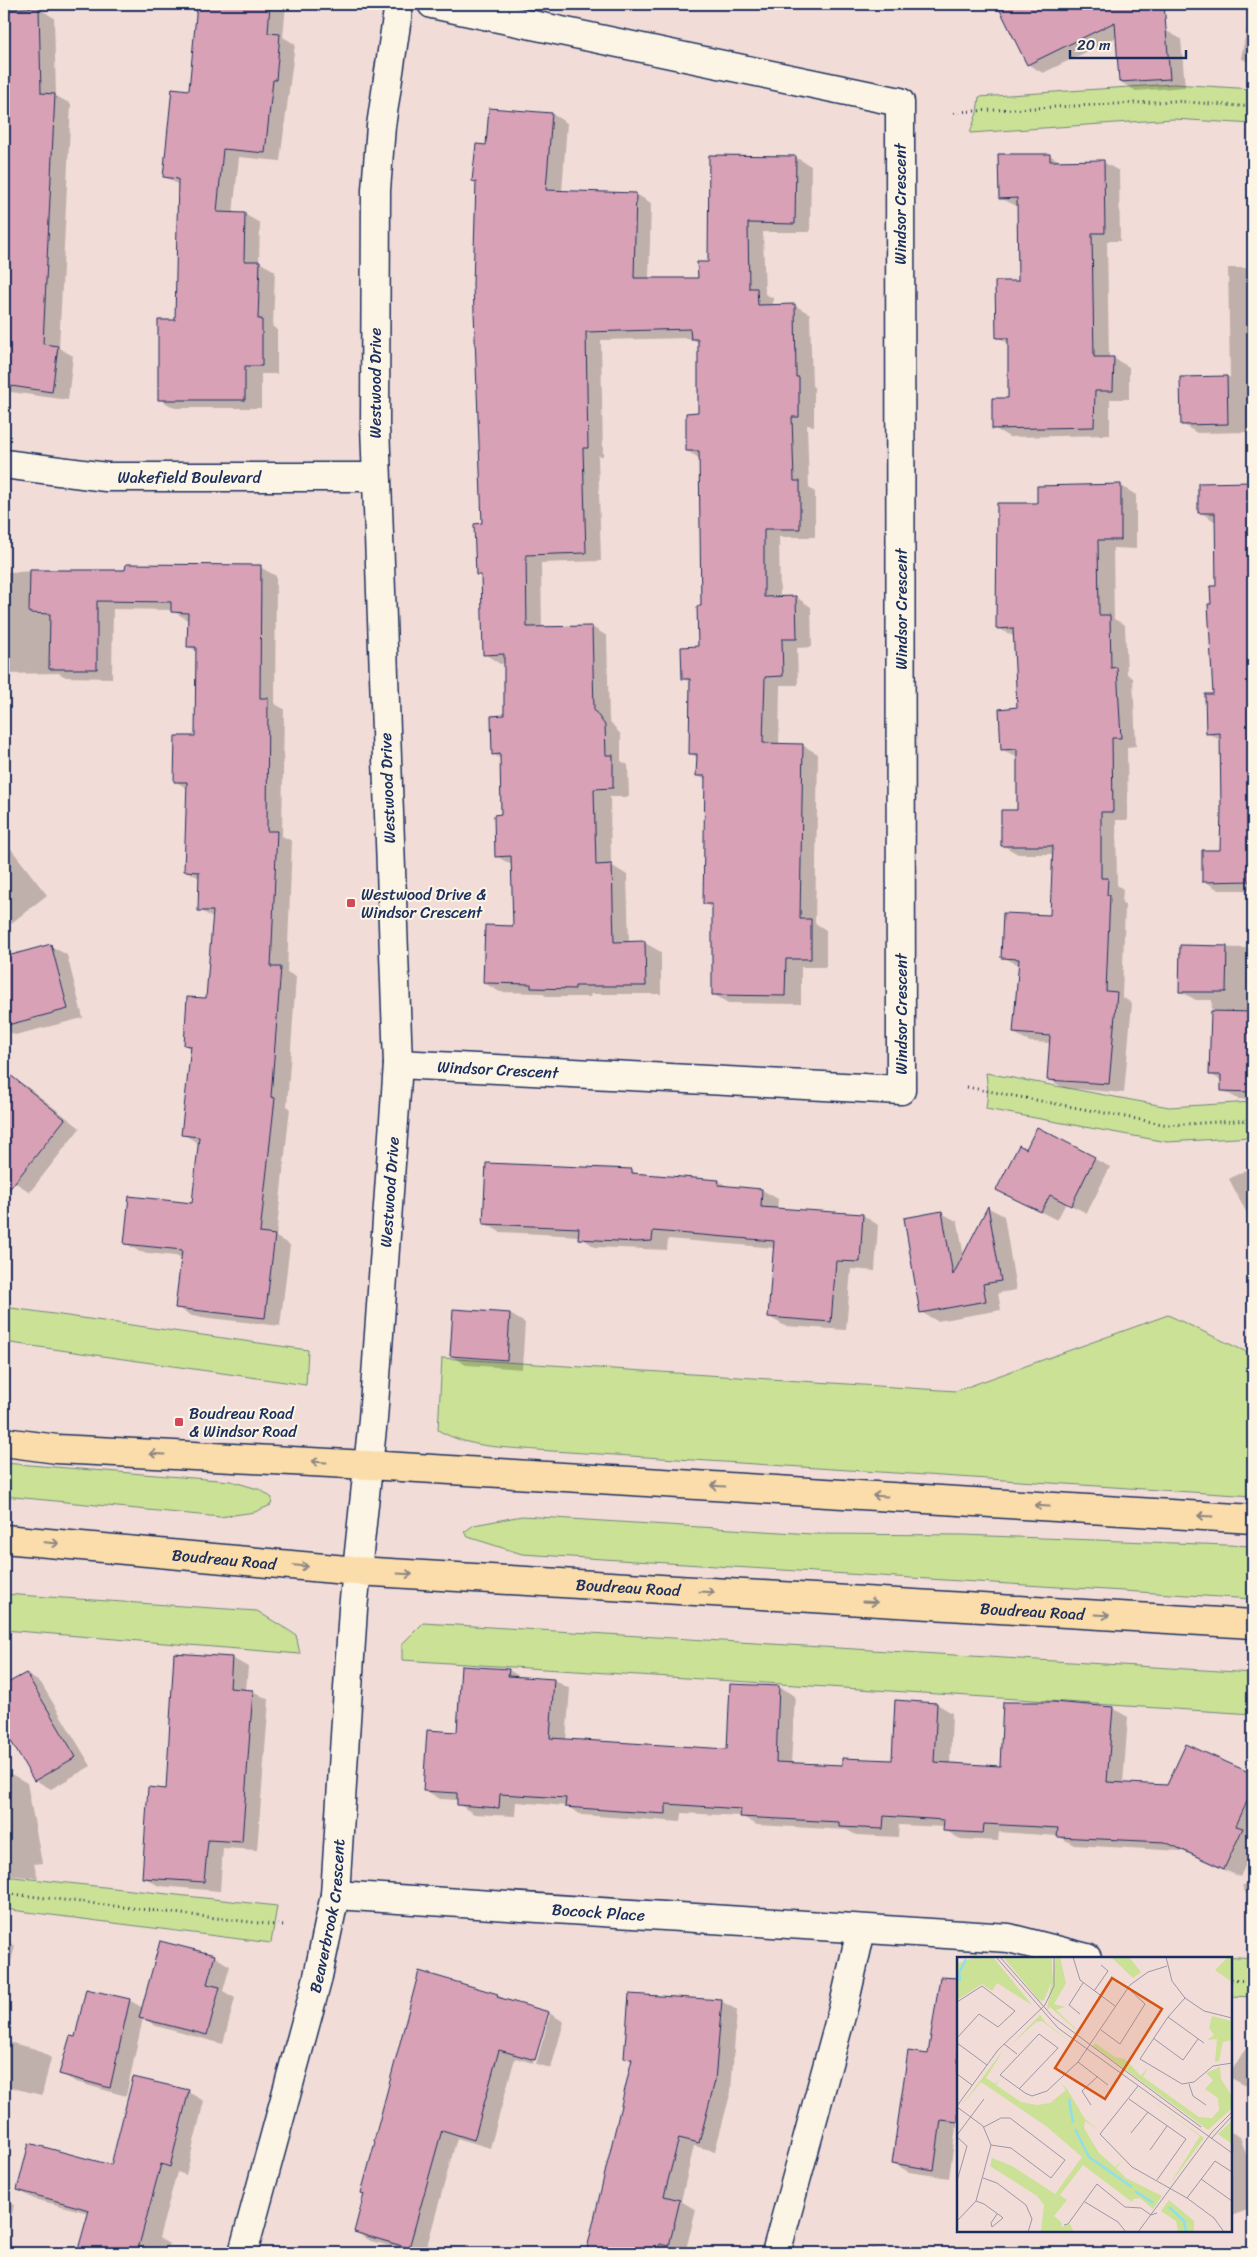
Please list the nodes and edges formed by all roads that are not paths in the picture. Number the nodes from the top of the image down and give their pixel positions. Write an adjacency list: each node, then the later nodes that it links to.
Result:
1 (399, 4): 4 (street, Westwood Drive)
2 (432, 4): 5 (street, Windsor Crescent)
3 (4, 464): 4 (street, Wakefield Boulevard)
4 (375, 477): 5 (street, Westwood Drive)
5 (398, 1064): 7 (street, Westwood Drive)
6 (4, 1442): 7 (main road, one-way to 6)
7 (368, 1465): 8 (main road, one-way to 7); 10 (street, Westwood Drive)
8 (1253, 1519)
9 (4, 1539): 10 (main road, Boudreau Road, one-way to 10)
10 (357, 1571): 11 (main road, Boudreau Road, one-way to 11); 12 (street, Beaverbrook Crescent)
11 (1253, 1624)
12 (335, 1895): 13 (street, Bocock Place); 15 (street, Beaverbrook Crescent)
13 (861, 1930): 14 (street, Bocock Place); 16 (street)
14 (1083, 1957)
15 (243, 2253)
16 (776, 2253)

